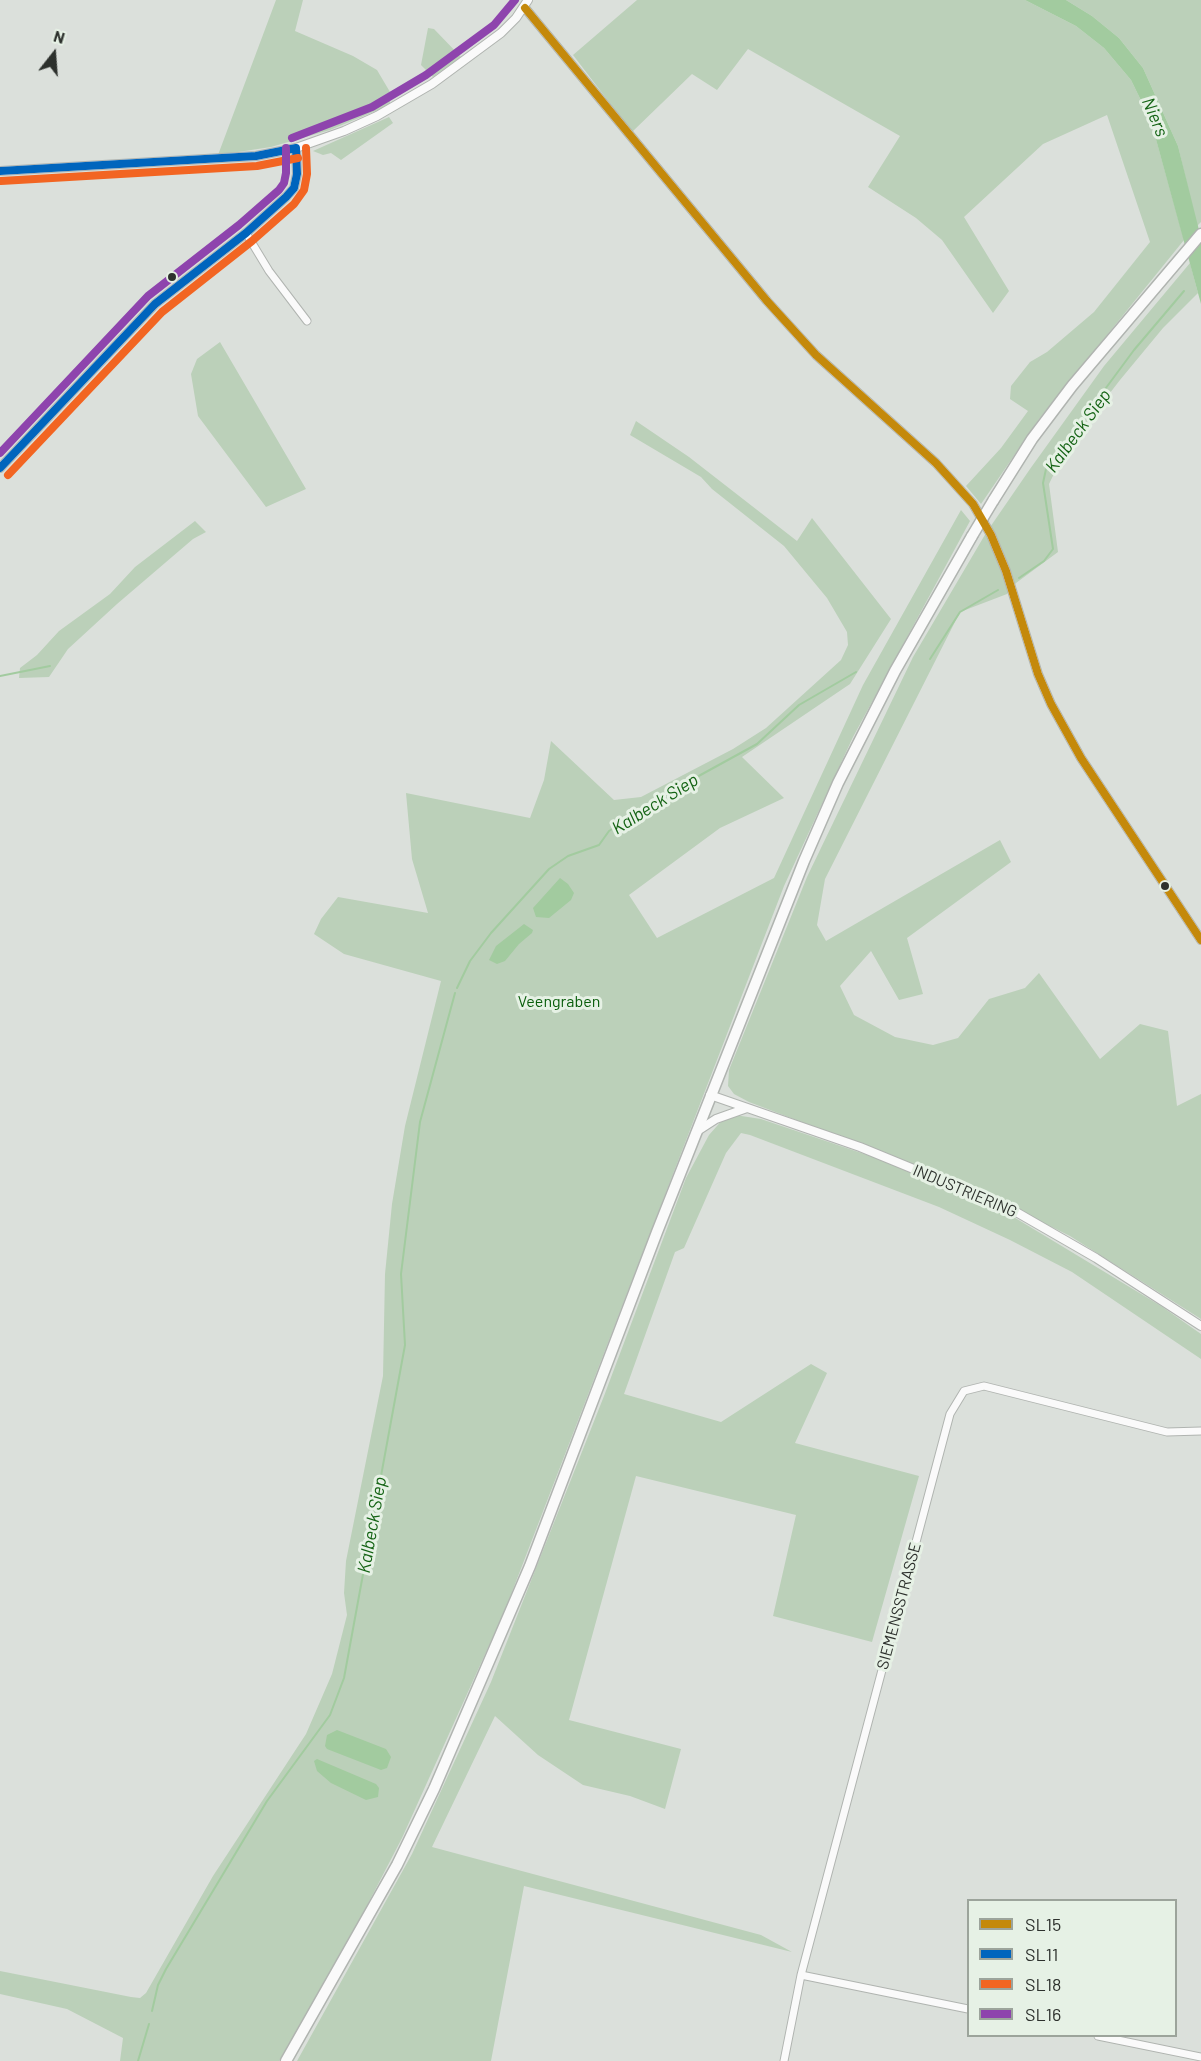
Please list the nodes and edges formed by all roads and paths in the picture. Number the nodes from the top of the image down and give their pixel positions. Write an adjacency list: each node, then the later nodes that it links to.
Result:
1 (526, 4): 2 (street); 8 (street)
2 (296, 148): 3 (street); 4 (street)
3 (0, 171)
4 (246, 233): 6 (street); 7 (street)
5 (1201, 234): 9 (main road, bridge)
6 (308, 321)
7 (0, 468)
8 (1201, 940)
9 (710, 1095): 10 (street, INDUSTRIERING); 11 (main road)
10 (747, 1108): 11 (street); 12 (street, INDUSTRIERING)
11 (696, 1132): 18 (main road)
12 (1201, 1326)
13 (1201, 1431): 14 (street, SIEMENSSTRASSE)
14 (801, 1975): 15 (street); 19 (street, SIEMENSSTRASSE)
15 (967, 2009)
16 (1103, 2037): 17 (street)
17 (1201, 2057)
18 (286, 2061)
19 (784, 2061)

